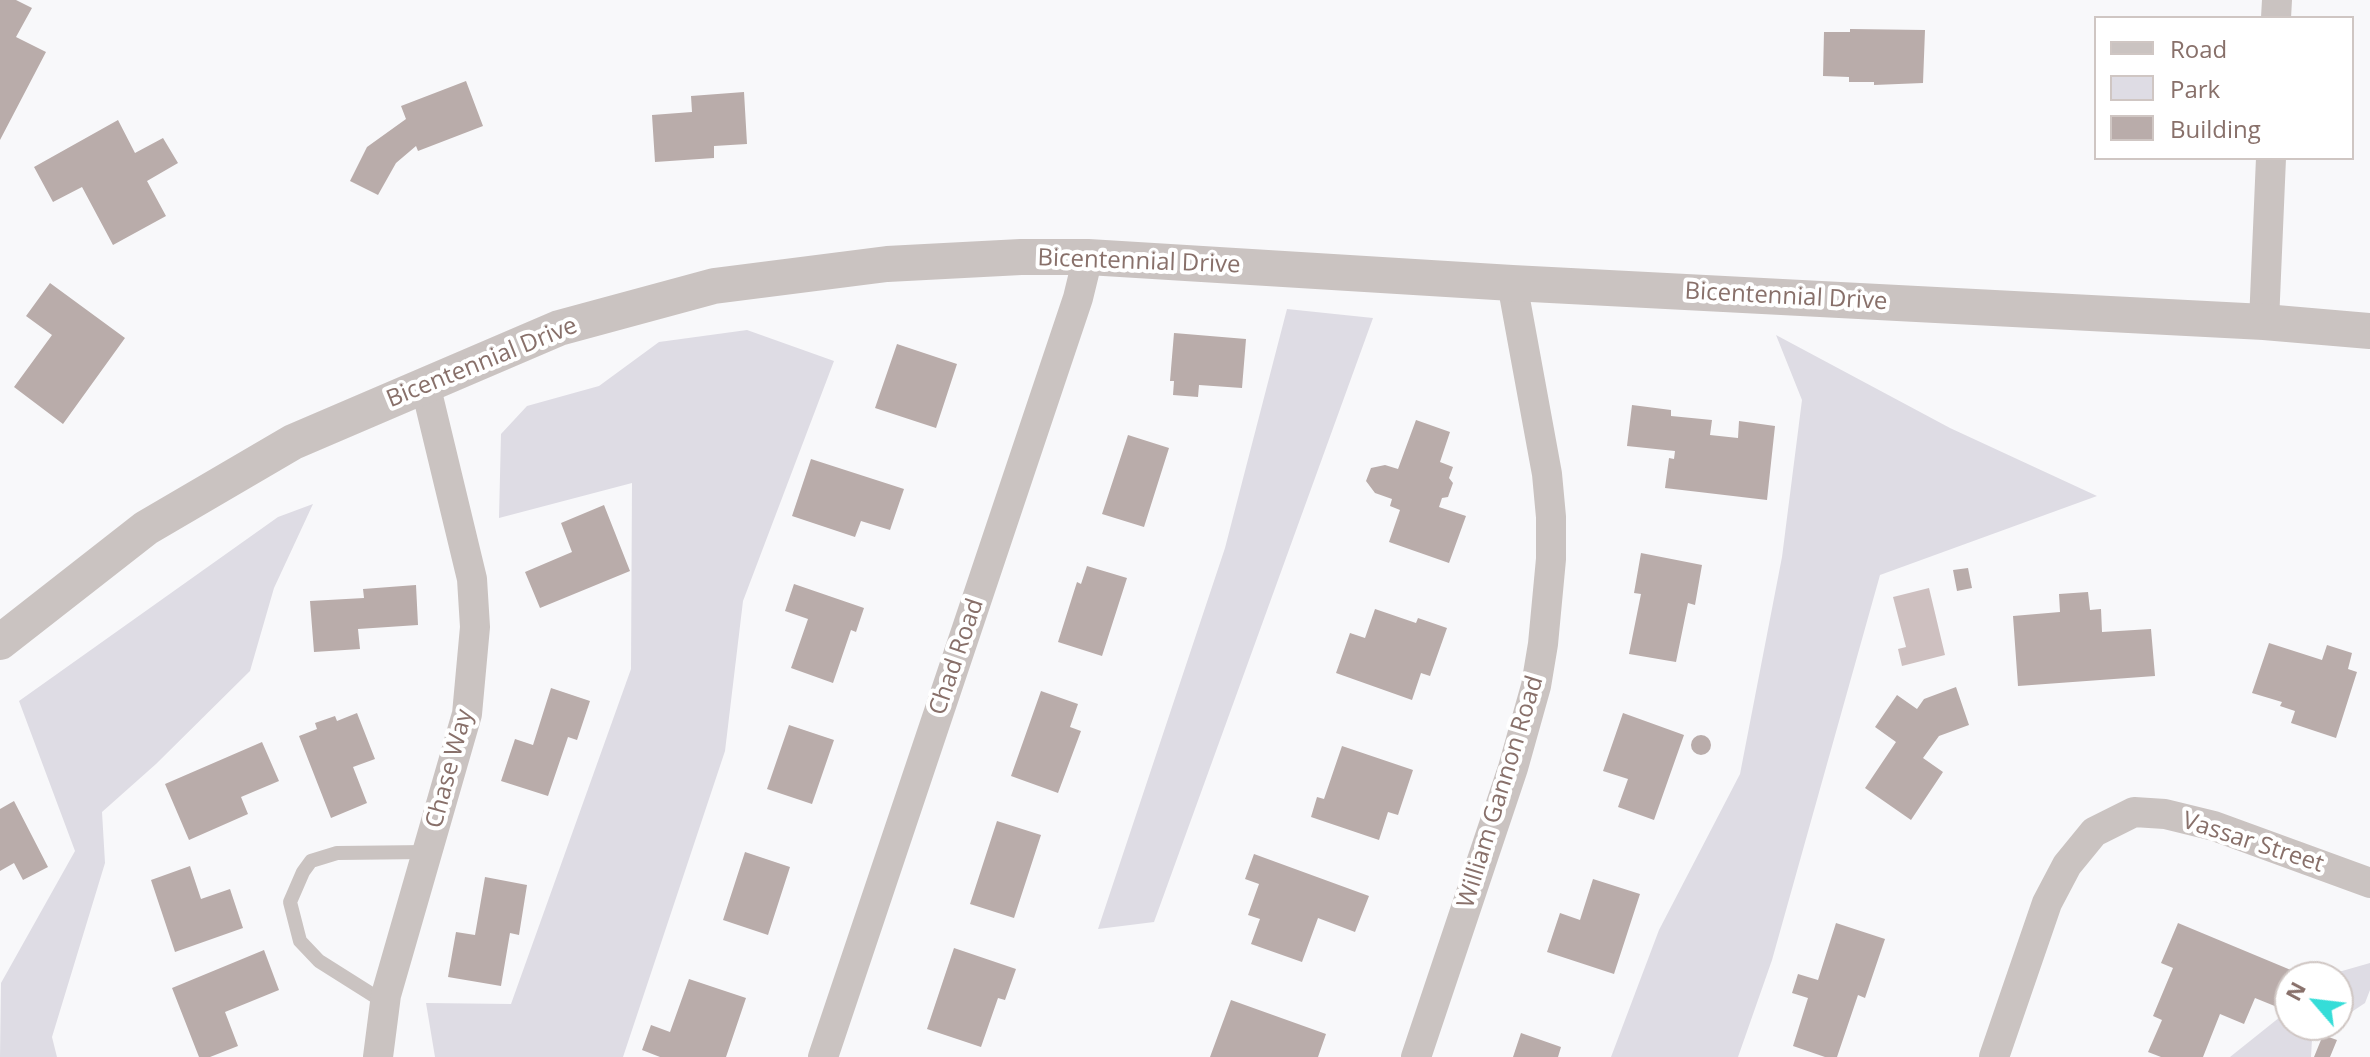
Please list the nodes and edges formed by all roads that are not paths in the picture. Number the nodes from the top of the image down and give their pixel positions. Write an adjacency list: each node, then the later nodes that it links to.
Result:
1 (2271, 160): 4 (street)
2 (1088, 257): 3 (street, Bicentennial Drive); 6 (street, Bicentennial Drive); 12 (street, Chad Road)
3 (1512, 283): 4 (street, Bicentennial Drive); 13 (street, William Gannon Road)
4 (2264, 322): 5 (street, Bicentennial Drive)
5 (2370, 331)
6 (425, 384): 7 (street, Bicentennial Drive); 8 (street, Chase Way)
7 (0, 642)
8 (427, 852): 10 (street, Chase Way); 10 (lane)
9 (2370, 883): 14 (street, Vassar Street)
10 (384, 1002): 11 (street, Chase Way)
11 (378, 1057)
12 (823, 1057)
13 (1416, 1057)
14 (1994, 1057)

